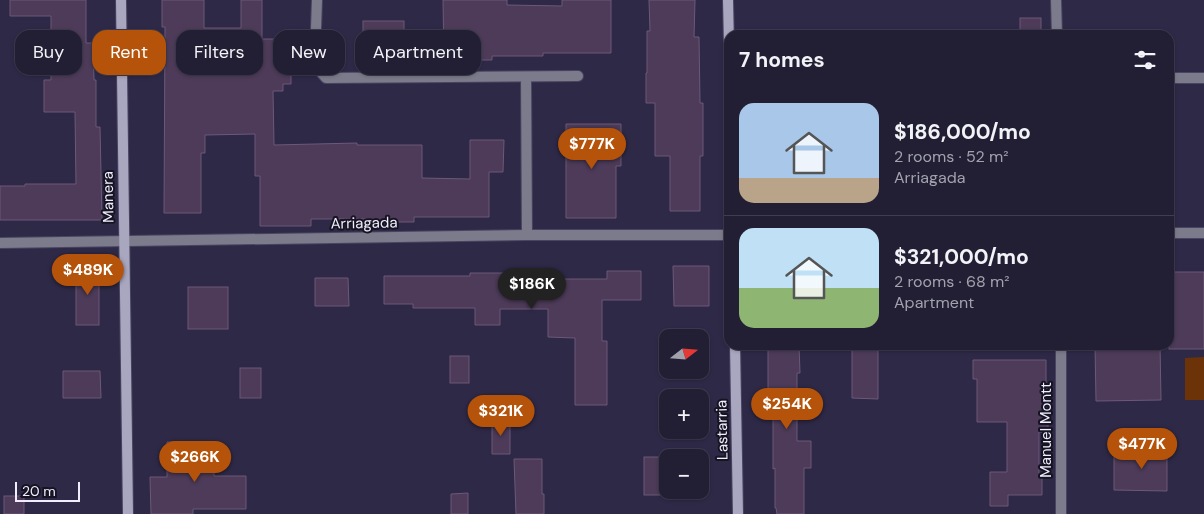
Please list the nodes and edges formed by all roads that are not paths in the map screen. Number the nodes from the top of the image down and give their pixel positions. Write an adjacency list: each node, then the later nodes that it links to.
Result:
1 (121, 0): 15 (main road, Manera)
2 (317, 0): 8 (street)
3 (728, 0): 5 (main road)
4 (1056, 0): 6 (street)
5 (729, 30)
6 (1057, 30)
7 (578, 76): 8 (street)
8 (526, 77): 13 (street)
9 (1174, 78): 10 (street)
10 (1204, 78)
11 (1204, 232): 12 (street)
12 (1174, 233)
13 (527, 235): 14 (street, Arriagada); 15 (street, Arriagada)
14 (724, 235)
15 (124, 241): 16 (street, Arriagada); 19 (main road, Manera)
16 (0, 243)
17 (735, 350): 20 (main road, Lastarria)
18 (1061, 350): 21 (street, Manuel Montt)
19 (128, 514)
20 (738, 514)
21 (1061, 514)

